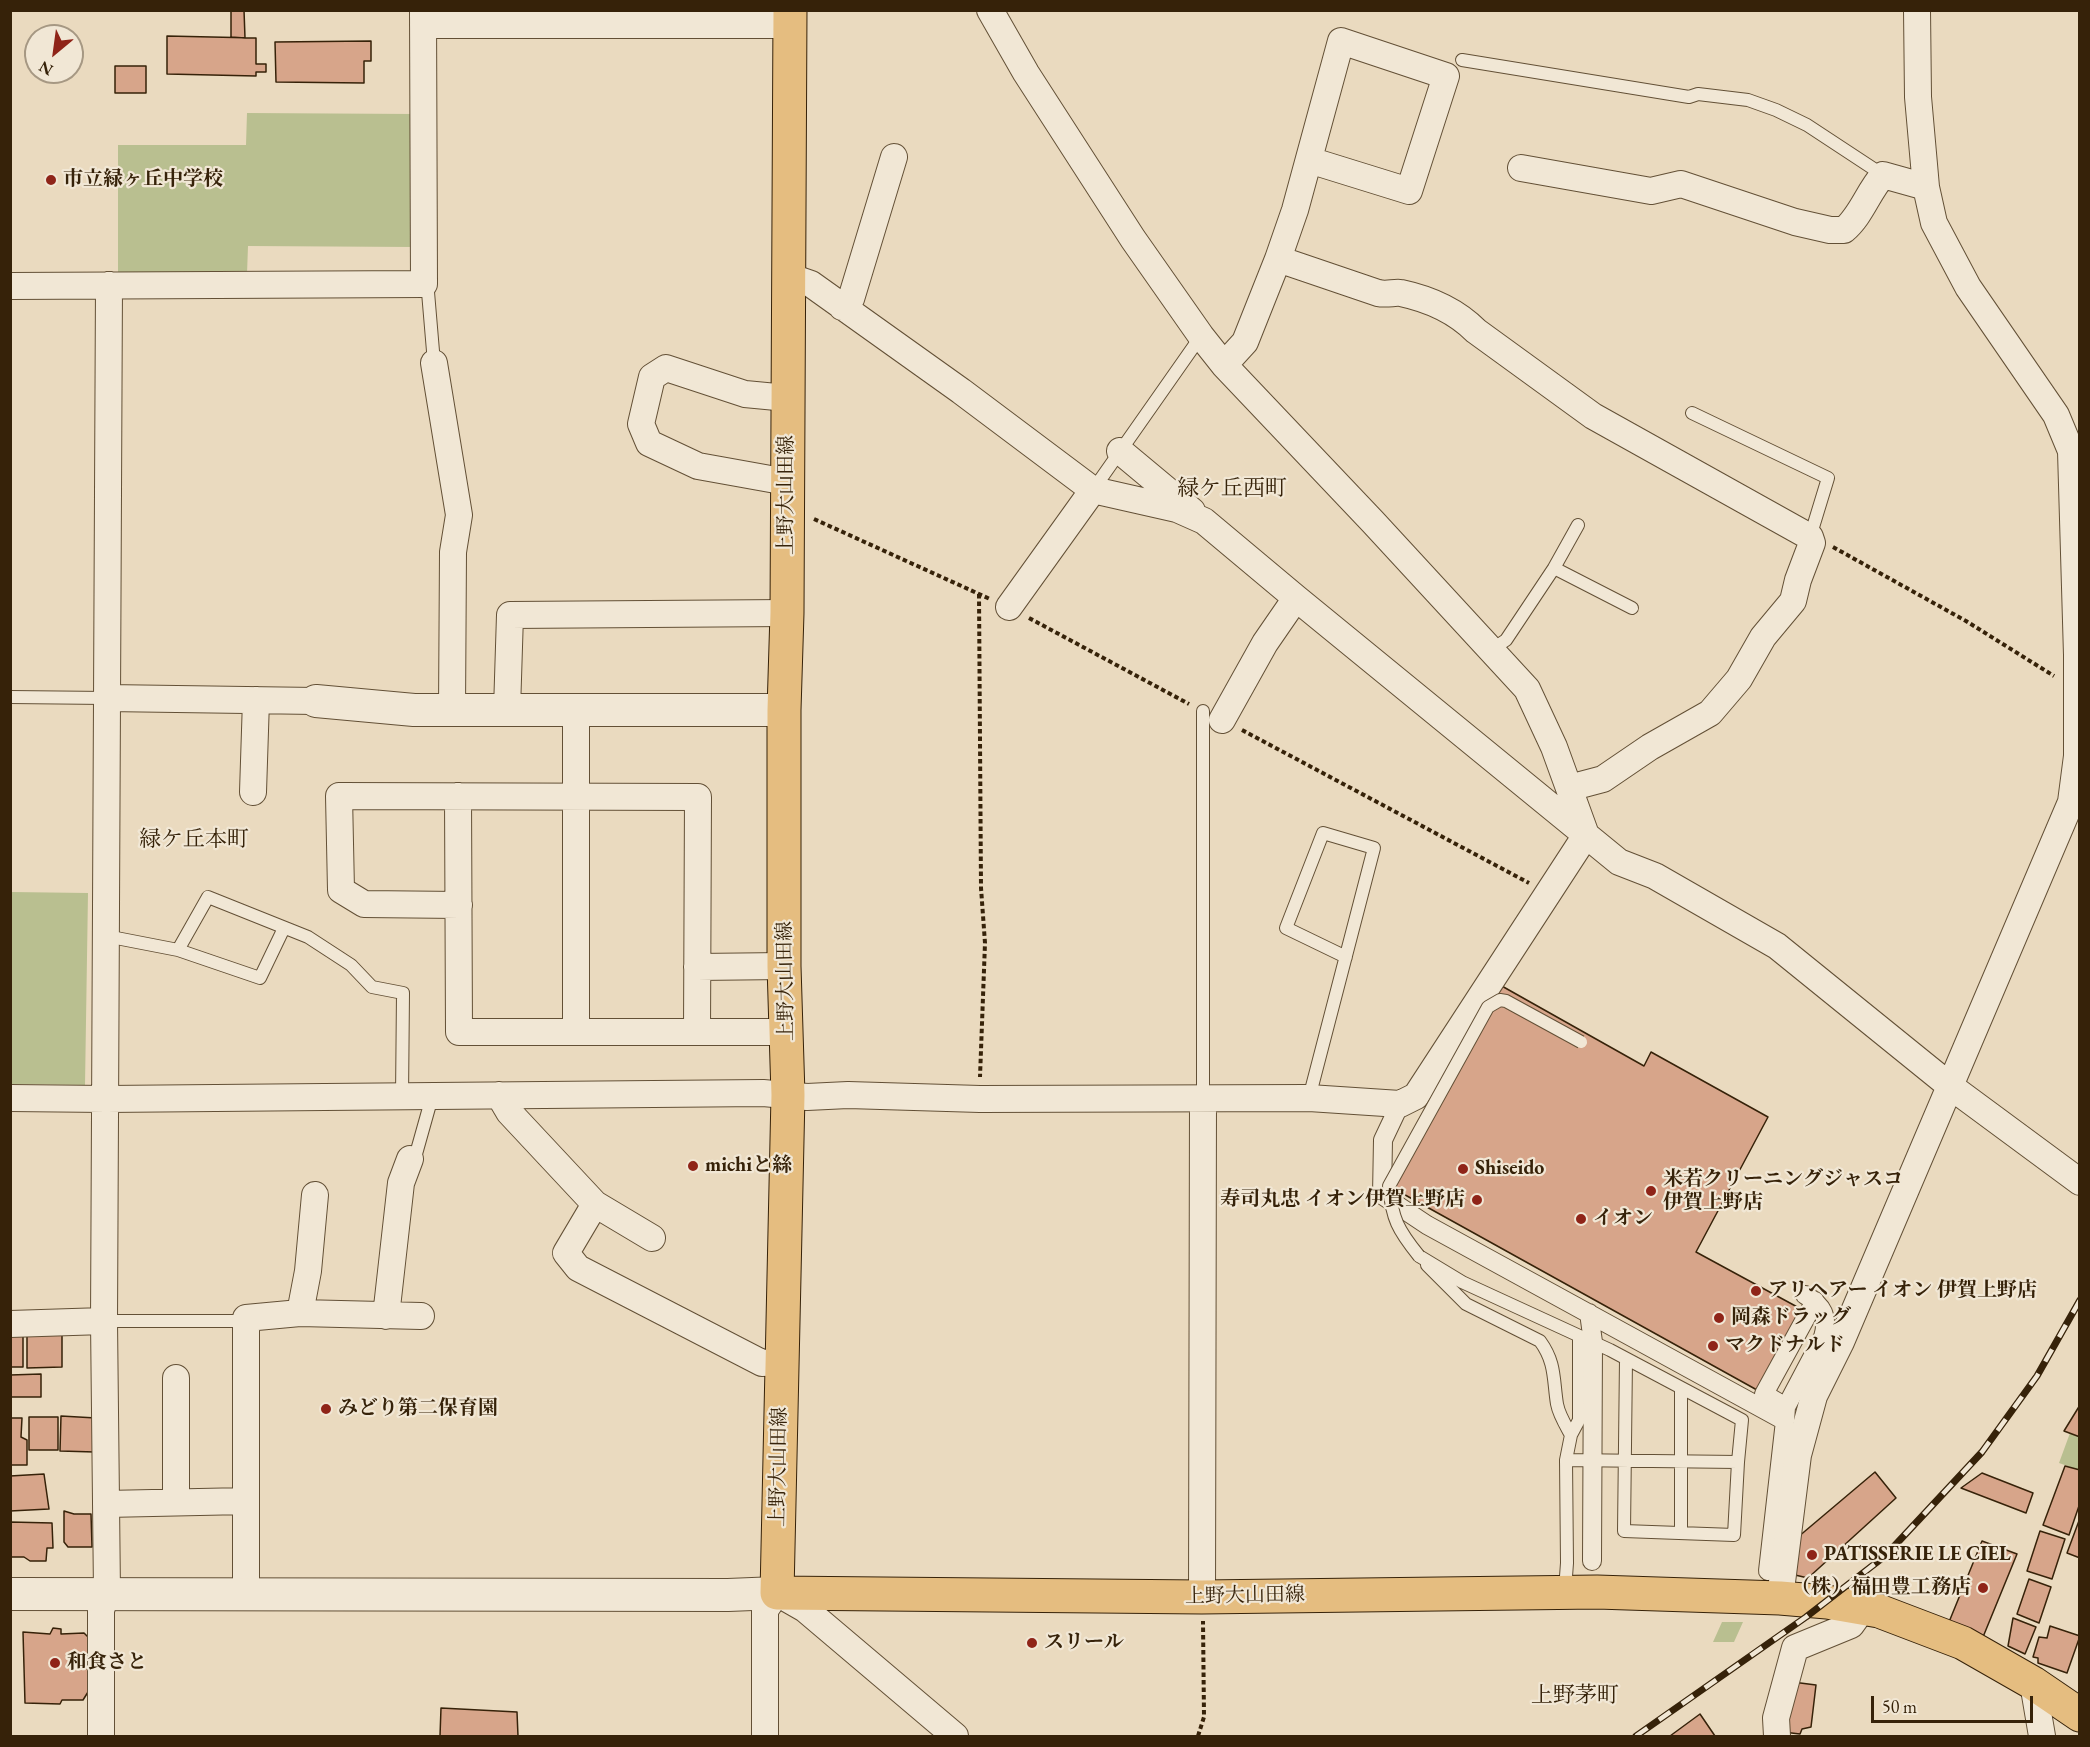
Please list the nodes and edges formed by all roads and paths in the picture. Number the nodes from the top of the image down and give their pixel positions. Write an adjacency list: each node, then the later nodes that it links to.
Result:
1 (990, 10): 17 (street)
2 (1917, 10): 10 (street)
3 (423, 18): 4 (street); 13 (street)
4 (790, 18): 12 (main road, 上野大山田線)
5 (1462, 60): 9 (lane)
6 (894, 157): 16 (street)
7 (1309, 160): 7 (street); 11 (street)
8 (1521, 168): 9 (street)
9 (1883, 175): 10 (street)
10 (1926, 187): 35 (street)
11 (1278, 259): 19 (street); 27 (street)
12 (788, 276): 16 (street); 20 (main road, 上野大山田線)
13 (424, 284): 14 (street); 18 (lane)
14 (109, 285): 15 (street); 37 (street)
15 (10, 286)
16 (842, 307): 23 (street)
17 (1201, 336): 19 (street); 22 (lane)
18 (434, 363): 40 (street)
19 (1224, 365): 34 (street)
20 (787, 398): 24 (main road, 上野大山田線); 24 (street)
21 (1692, 414): 27 (lane)
22 (1120, 451): 23 (lane); 25 (street)
23 (1093, 490): 25 (street); 31 (street)
24 (787, 498): 29 (path); 33 (main road, 上野大山田線)
25 (1204, 520): 30 (street)
26 (1578, 525): 28 (lane)
27 (1810, 537): 35 (path); 45 (street)
28 (1554, 568): 32 (lane); 34 (lane)
29 (979, 594): 31 (path); 70 (path)
30 (1296, 598): 44 (street); 49 (street)
31 (1009, 608): 44 (path)
32 (1632, 608)
33 (787, 613): 41 (street); 42 (main road, 上野大山田線)
34 (1491, 650): 45 (street)
35 (2077, 691): 62 (street)
36 (10, 697): 37 (lane)
37 (107, 699): 38 (street); 53 (street)
38 (256, 700): 39 (street); 46 (street)
39 (315, 701): 40 (street)
40 (452, 710): 41 (street)
41 (507, 710): 43 (street)
42 (784, 710): 43 (street); 56 (main road, 上野大山田線)
43 (576, 711): 48 (street)
44 (1212, 715): 50 (path); 71 (lane)
45 (1569, 788): 49 (street)
46 (254, 792)
47 (458, 796): 48 (street); 51 (street); 51 (street)
48 (576, 796): 57 (street); 58 (street)
49 (1586, 836): 50 (street); 62 (street)
50 (1548, 893): 72 (street)
51 (459, 905): 58 (street)
52 (284, 928): 54 (lane); 54 (lane); 65 (lane)
53 (106, 936): 54 (lane); 69 (street)
54 (178, 950)
55 (1346, 957): 55 (lane); 68 (lane)
56 (784, 966): 57 (street); 60 (main road, 上野大山田線)
57 (697, 967): 59 (street)
58 (576, 1031): 59 (street)
59 (697, 1032): 60 (street)
60 (787, 1032): 64 (main road, 上野大山田線)
61 (1581, 1042): 78 (lane, bridge)
62 (1950, 1086): 74 (street); 103 (street)
63 (499, 1095): 64 (street); 66 (street); 76 (street)
64 (788, 1095): 70 (street); 88 (main road, 上野大山田線)
65 (402, 1097): 66 (street); 69 (street)
66 (432, 1097): 73 (lane)
67 (10, 1098): 69 (street)
68 (1309, 1098): 71 (street); 72 (street)
69 (106, 1099): 83 (street)
70 (980, 1099): 71 (street)
71 (1203, 1099): 109 (street)
72 (1400, 1104): 80 (street)
73 (410, 1159): 81 (street)
74 (2079, 1182)
75 (315, 1195): 79 (street)
76 (595, 1203): 77 (street); 88 (street)
77 (652, 1238)
78 (1419, 1256): 86 (lane); 92 (lane)
79 (300, 1313): 81 (street); 84 (street)
80 (1588, 1313): 86 (street); 91 (street)
81 (386, 1316): 82 (street)
82 (420, 1316)
83 (104, 1321): 84 (lane); 85 (street); 100 (street)
84 (246, 1321): 98 (street)
85 (10, 1324)
86 (1586, 1339): 87 (lane); 92 (lane); 94 (street)
87 (1626, 1359): 90 (lane); 95 (lane)
88 (781, 1362): 107 (main road, 上野大山田線)
89 (176, 1378): 99 (street)
90 (1681, 1388): 96 (lane); 97 (lane)
91 (1786, 1414): 91 (street); 103 (street)
92 (1571, 1435): 93 (lane)
93 (1566, 1460): 94 (lane); 104 (lane)
94 (1601, 1460): 95 (lane); 102 (street)
95 (1624, 1460): 96 (lane); 101 (lane)
96 (1682, 1461): 97 (lane); 101 (lane)
97 (1738, 1462): 101 (lane)
98 (246, 1501): 99 (street); 106 (street)
99 (176, 1502): 100 (street)
100 (106, 1504): 105 (street)
101 (1681, 1533)
102 (1592, 1561)
103 (1774, 1584): 104 (main road, 上野大山田線); 110 (main road, 上野大山田線)
104 (1565, 1592): 109 (main road, 上野大山田線)
105 (106, 1593): 106 (street); 108 (street); 113 (street)
106 (246, 1593): 107 (street)
107 (777, 1593): 109 (main road, 上野大山田線); 114 (street); 115 (street)
108 (10, 1594)
109 (1202, 1597): 116 (path)
110 (1860, 1607): 111 (main road, 上野大山田線); 117 (street)
111 (2033, 1683): 112 (main road, 上野大山田線); 118 (street)
112 (2079, 1715)
113 (101, 1737)
114 (765, 1737)
115 (955, 1737)
116 (1198, 1737)
117 (1777, 1737)
118 (2042, 1737)

